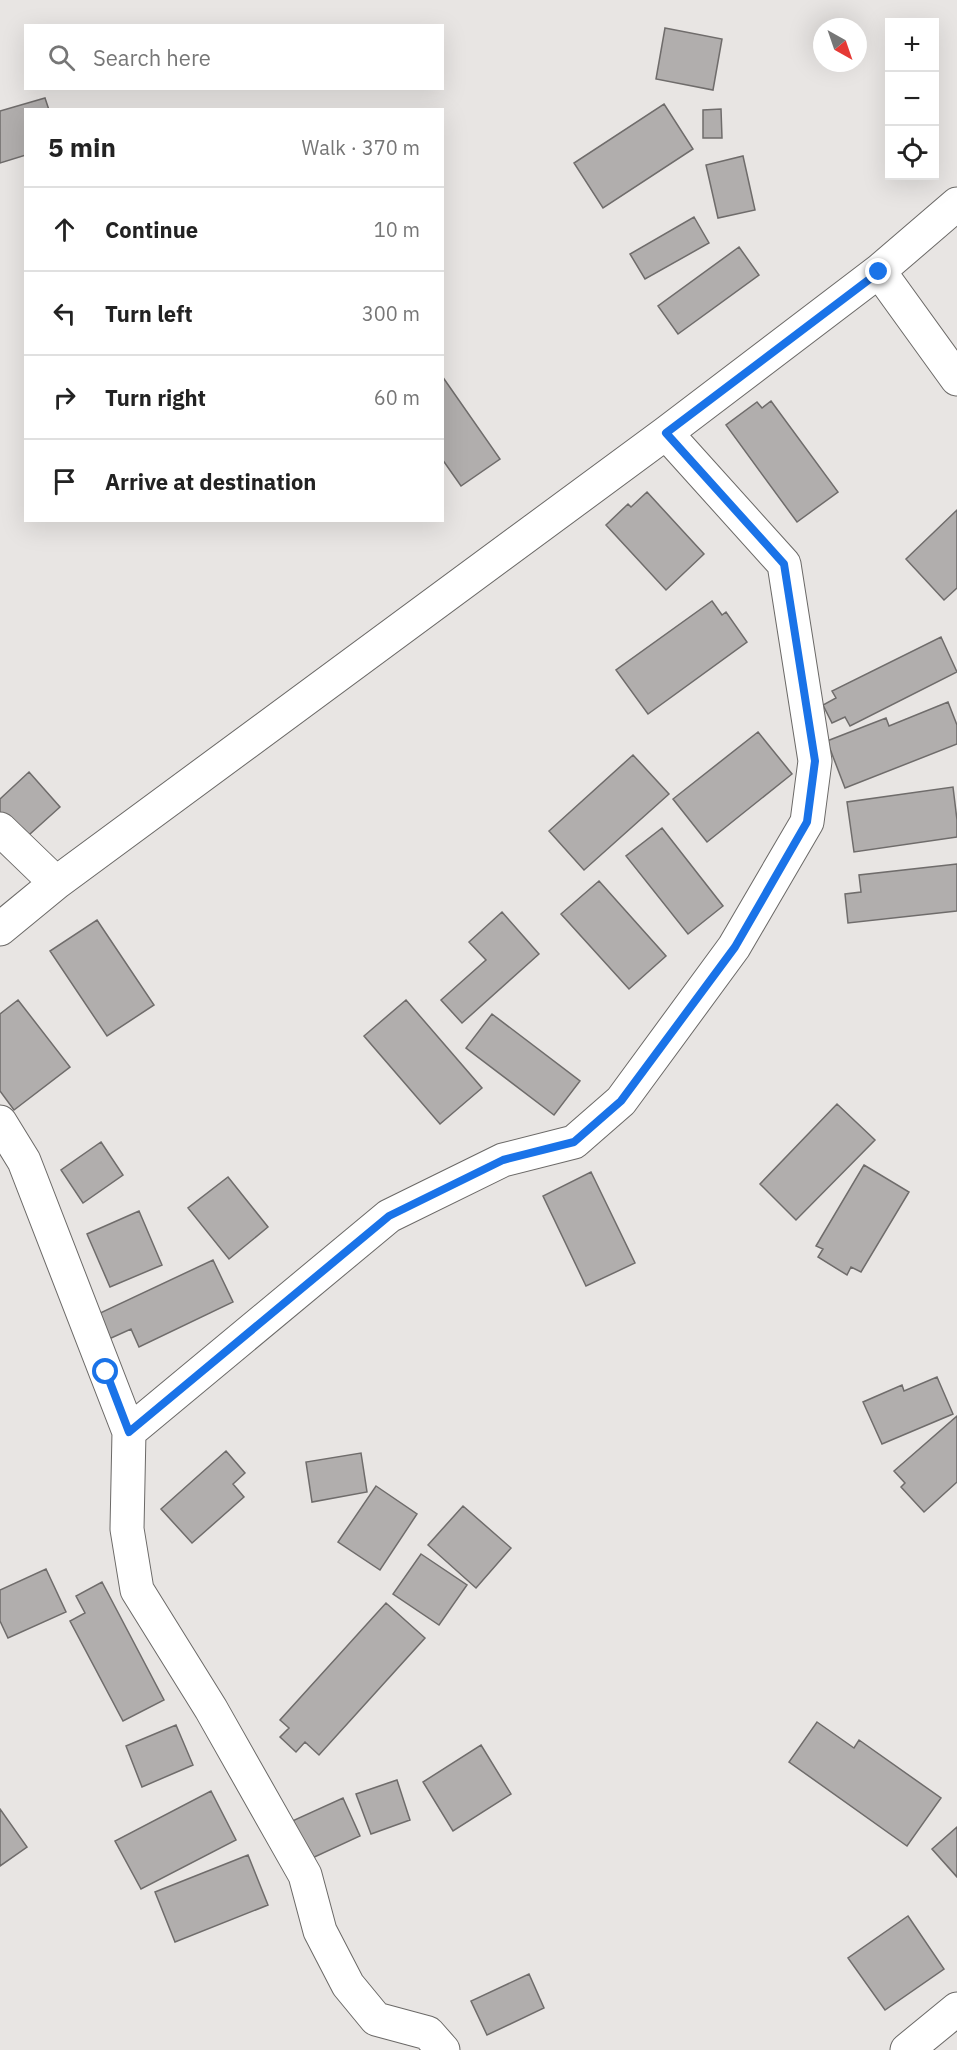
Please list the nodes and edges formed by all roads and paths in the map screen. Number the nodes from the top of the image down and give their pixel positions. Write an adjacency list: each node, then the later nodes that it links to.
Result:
1 (957, 204): 2 (street)
2 (879, 272): 3 (street); 4 (street)
3 (957, 379)
4 (666, 433): 6 (street); 9 (street)
5 (0, 829): 6 (street)
6 (56, 884): 7 (street)
7 (0, 929)
8 (0, 1122): 9 (street)
9 (129, 1432): 11 (street)
10 (957, 2010): 12 (street)
11 (443, 2050)
12 (907, 2050)

